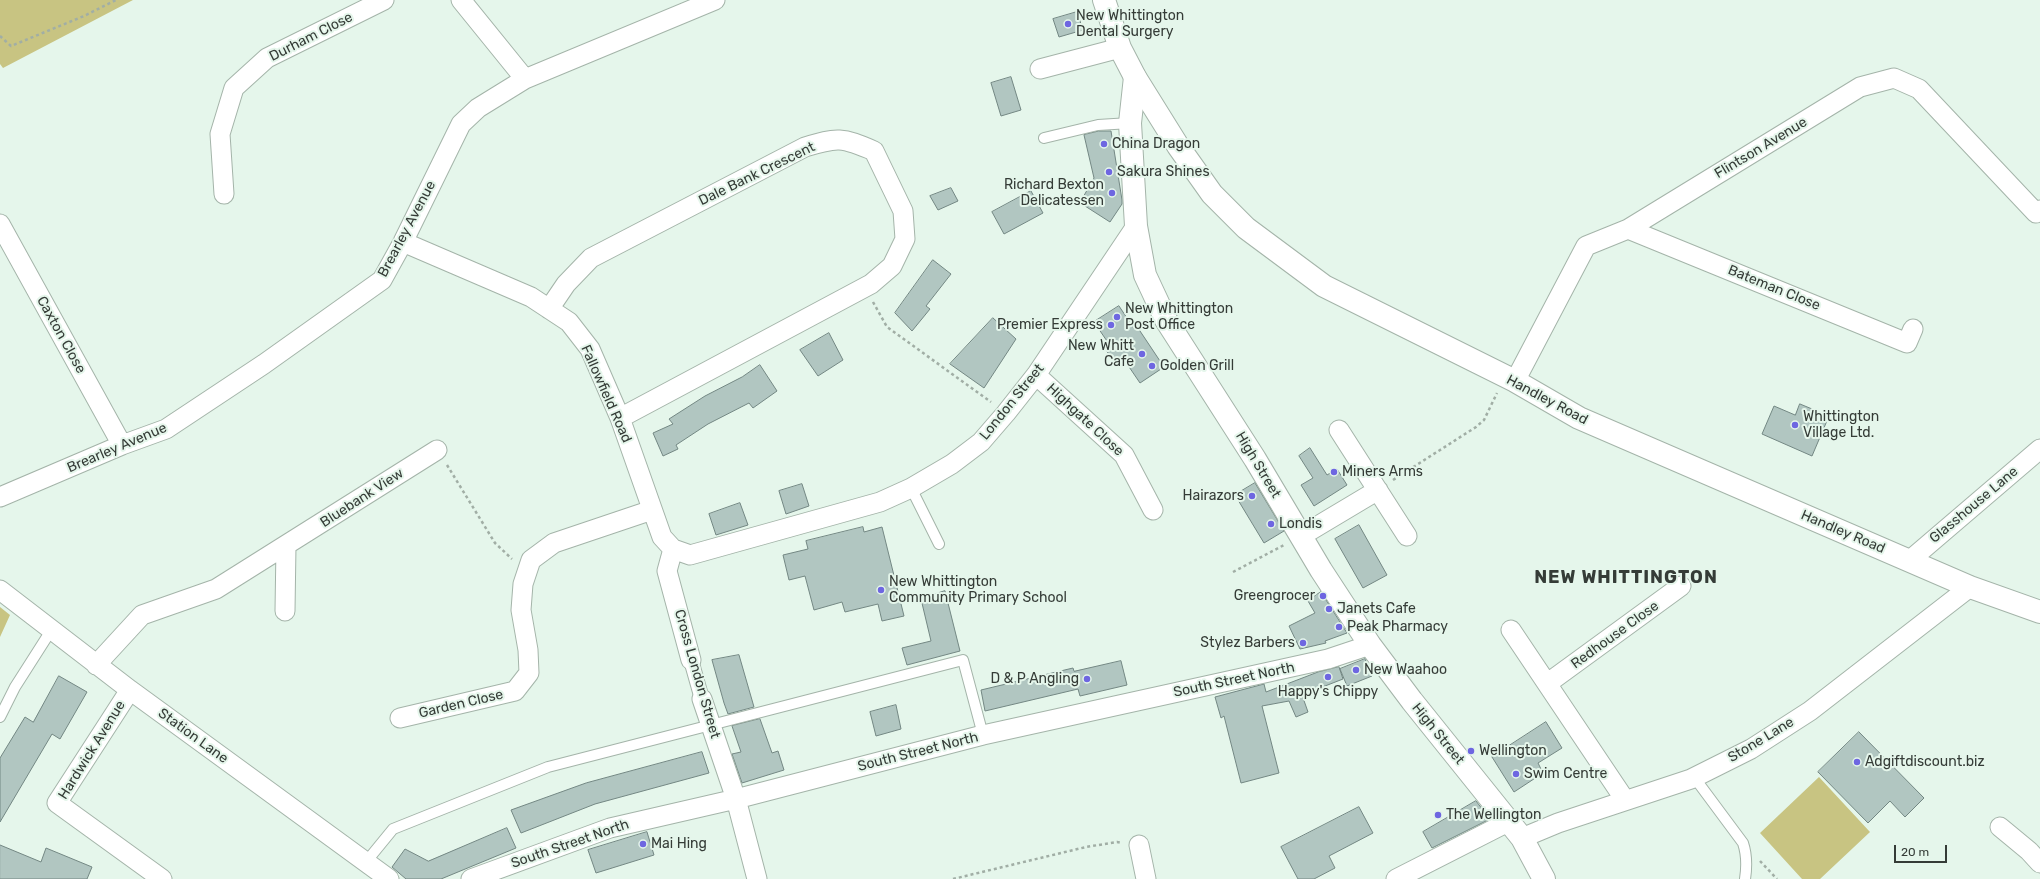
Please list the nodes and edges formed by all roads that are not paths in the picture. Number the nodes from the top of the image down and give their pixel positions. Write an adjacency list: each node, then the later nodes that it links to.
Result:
1 (384, 0): 11 (street, Durham Close)
2 (461, 0): 8 (street)
3 (715, 0): 8 (street, Brearley Avenue)
4 (1104, 0): 5 (main road)
5 (1120, 48): 6 (street); 7 (main road)
6 (1040, 69)
7 (1134, 77): 9 (main road, High Street); 20 (main road, Handley Road)
8 (525, 79): 16 (street, Brearley Avenue)
9 (1130, 123): 10 (lane); 14 (main road, High Street)
10 (1044, 138)
11 (224, 194)
12 (2040, 210): 15 (street, Flintson Avenue)
13 (0, 224): 23 (street, Caxton Close)
14 (1136, 226): 19 (street, London Street); 31 (main road, High Street)
15 (1628, 229): 18 (street, Bateman Close); 20 (street, Flintson Avenue)
16 (403, 242): 17 (street, Fallowfield Road); 23 (street, Brearley Avenue)
17 (549, 309): 21 (street, Fallowfield Road); 21 (street, Dale Bank Crescent)
18 (1912, 329)
19 (1036, 375): 26 (street, London Street); 30 (street, Highgate Close)
20 (1510, 379): 36 (main road, Handley Road)
21 (620, 418): 29 (street, Fallowfield Road)
22 (1339, 430): 27 (street)
23 (122, 445): 28 (street, Brearley Avenue)
24 (2040, 449): 36 (street, Glasshouse Lane)
25 (437, 450): 34 (street, Bluebank View)
26 (911, 488): 33 (lane); 35 (street, London Street)
27 (1378, 490): 31 (street); 32 (street)
28 (0, 497)
29 (652, 510): 35 (street, Fallowfield Road); 51 (street, Garden Close)
30 (1153, 510)
31 (1301, 536): 44 (main road, High Street)
32 (1407, 536)
33 (939, 544)
34 (286, 546): 40 (street); 46 (street, Bluebank View)
35 (673, 549): 45 (street, Cross London Street)
36 (1908, 561): 38 (main road, Handley Road)
37 (1681, 586): 47 (street, Redhouse Close)
38 (1970, 587): 41 (main road, Handley Road); 54 (street, Stone Lane)
39 (0, 590): 42 (street, Station Lane)
40 (285, 611)
41 (2040, 612)
42 (52, 629): 46 (street, Station Lane); 50 (lane)
43 (1511, 630): 47 (street)
44 (1370, 645): 53 (street, South Street North); 58 (main road, High Street)
45 (691, 660): 49 (street, Cross London Street)
46 (96, 665): 48 (street, Station Lane)
47 (1548, 683): 56 (street)
48 (130, 690): 60 (street, Station Lane); 63 (street, Hardwick Avenue)
49 (702, 699): 52 (street, Cross London Street)
50 (0, 717)
51 (400, 718)
52 (710, 724): 53 (lane); 55 (street, Cross London Street); 60 (lane)
53 (984, 735): 55 (street, South Street North)
54 (1694, 777): 56 (street, Stone Lane); 70 (lane)
55 (736, 799): 65 (street, South Street North); 66 (street, Cross London Street)
56 (1626, 800): 58 (street, Stone Lane)
57 (2000, 827): 61 (street)
58 (1515, 830): 62 (street, Stone Lane); 69 (main road, High Street)
59 (1139, 845): 67 (street)
60 (366, 862): 64 (street, Station Lane)
61 (2040, 863)
62 (1419, 874): 68 (street, Stone Lane)
63 (162, 879)
64 (389, 879)
65 (471, 879)
66 (757, 879)
67 (1146, 879)
68 (1396, 879)
69 (1544, 879)
70 (1745, 879)

